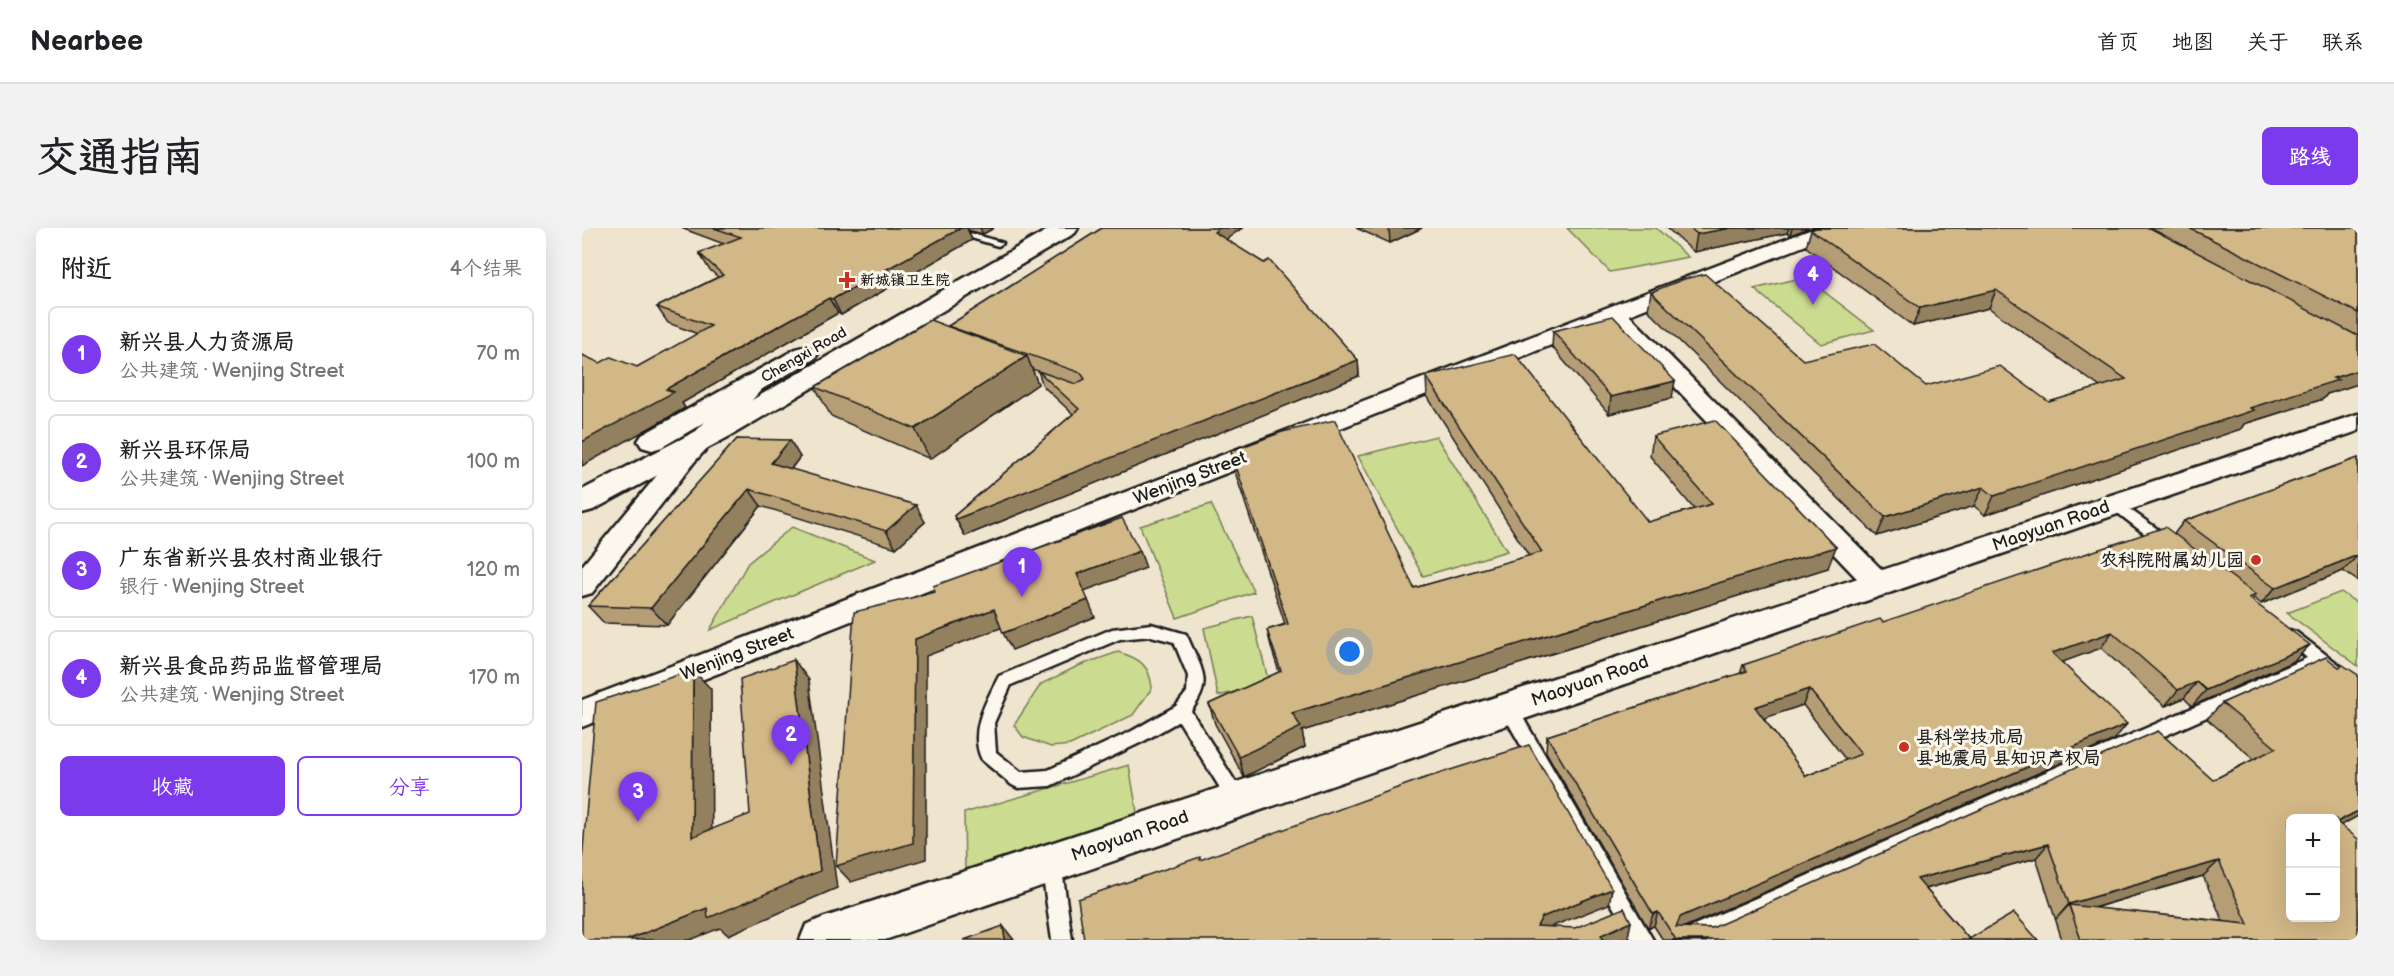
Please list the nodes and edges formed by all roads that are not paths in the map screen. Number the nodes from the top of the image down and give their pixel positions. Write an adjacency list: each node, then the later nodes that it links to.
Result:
1 (943, 228): 5 (lane)
2 (1025, 228): 5 (street, Chengxi Road)
3 (1067, 228): 10 (street)
4 (1832, 228): 6 (street, Wenjing Street)
5 (998, 243): 7 (street, Chengxi Road)
6 (1615, 312): 13 (street); 20 (street, Wenjing Street)
7 (756, 382): 9 (street, Chengxi Road); 14 (street)
8 (2358, 422): 11 (street, Maoyuan Road)
9 (582, 481)
10 (582, 503)
11 (2115, 504): 12 (lane); 13 (street, Maoyuan Road)
12 (2180, 554)
13 (1879, 584): 18 (street, Maoyuan Road)
14 (582, 586)
15 (2273, 624): 16 (lane)
16 (2320, 659): 17 (lane); 28 (lane)
17 (2358, 688)
18 (1509, 709): 21 (street, Maoyuan Road); 23 (lane)
19 (1182, 711): 19 (lane); 21 (lane)
20 (582, 714)
21 (1237, 800): 22 (street, Maoyuan Road)
22 (1052, 863): 25 (street, Maoyuan Road); 26 (lane)
23 (1625, 909): 24 (lane); 27 (lane)
24 (1603, 918)
25 (822, 940)
26 (1062, 940)
27 (1643, 940)
28 (1683, 940)

